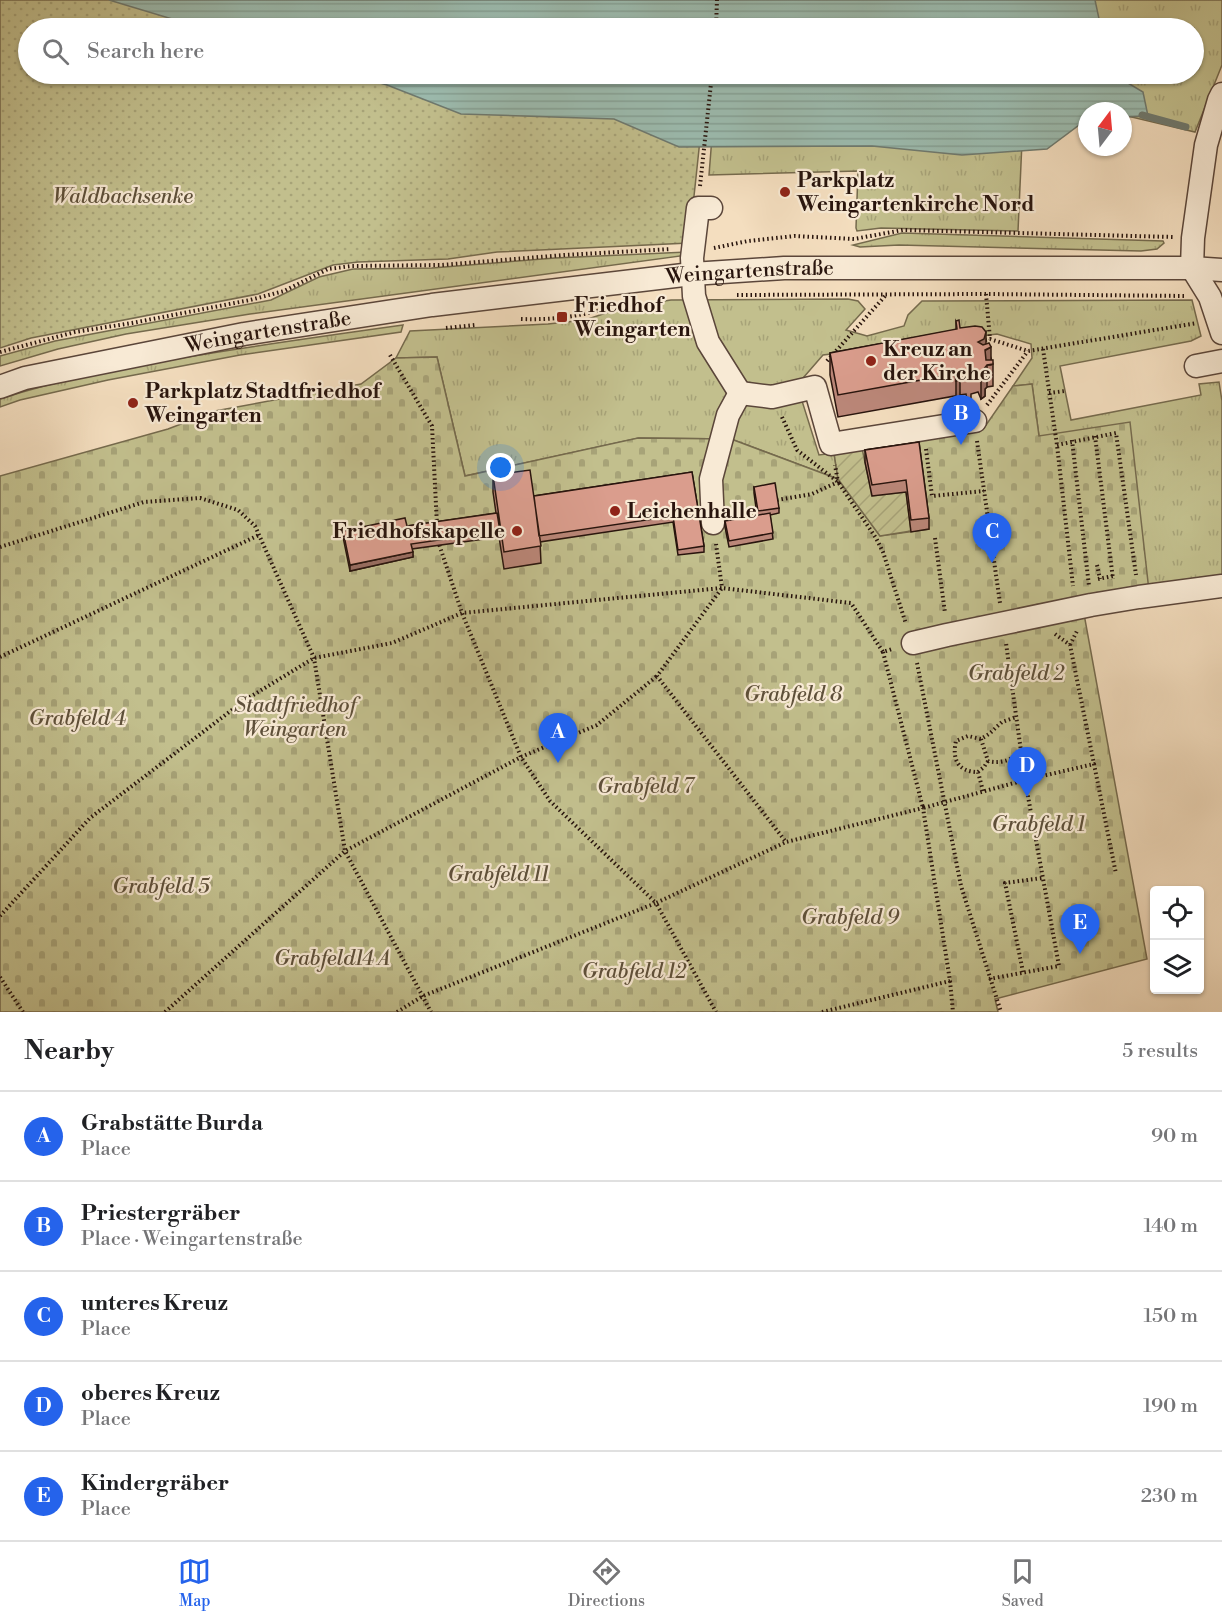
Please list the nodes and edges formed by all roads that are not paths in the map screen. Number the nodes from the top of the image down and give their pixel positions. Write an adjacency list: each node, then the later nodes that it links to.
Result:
1 (1222, 94): 3 (street)
2 (704, 208): 5 (street)
3 (1191, 268): 4 (street, Weingartenstraße); 5 (street, Weingartenstraße); 6 (street)
4 (1222, 270)
5 (693, 285): 9 (street, Weingartenstraße); 10 (street)
6 (1222, 333)
7 (1222, 361): 8 (street)
8 (1196, 366)
9 (0, 387)
10 (740, 393): 11 (street); 12 (street)
11 (975, 422)
12 (713, 523)
13 (1222, 586): 14 (street)
14 (913, 644)

